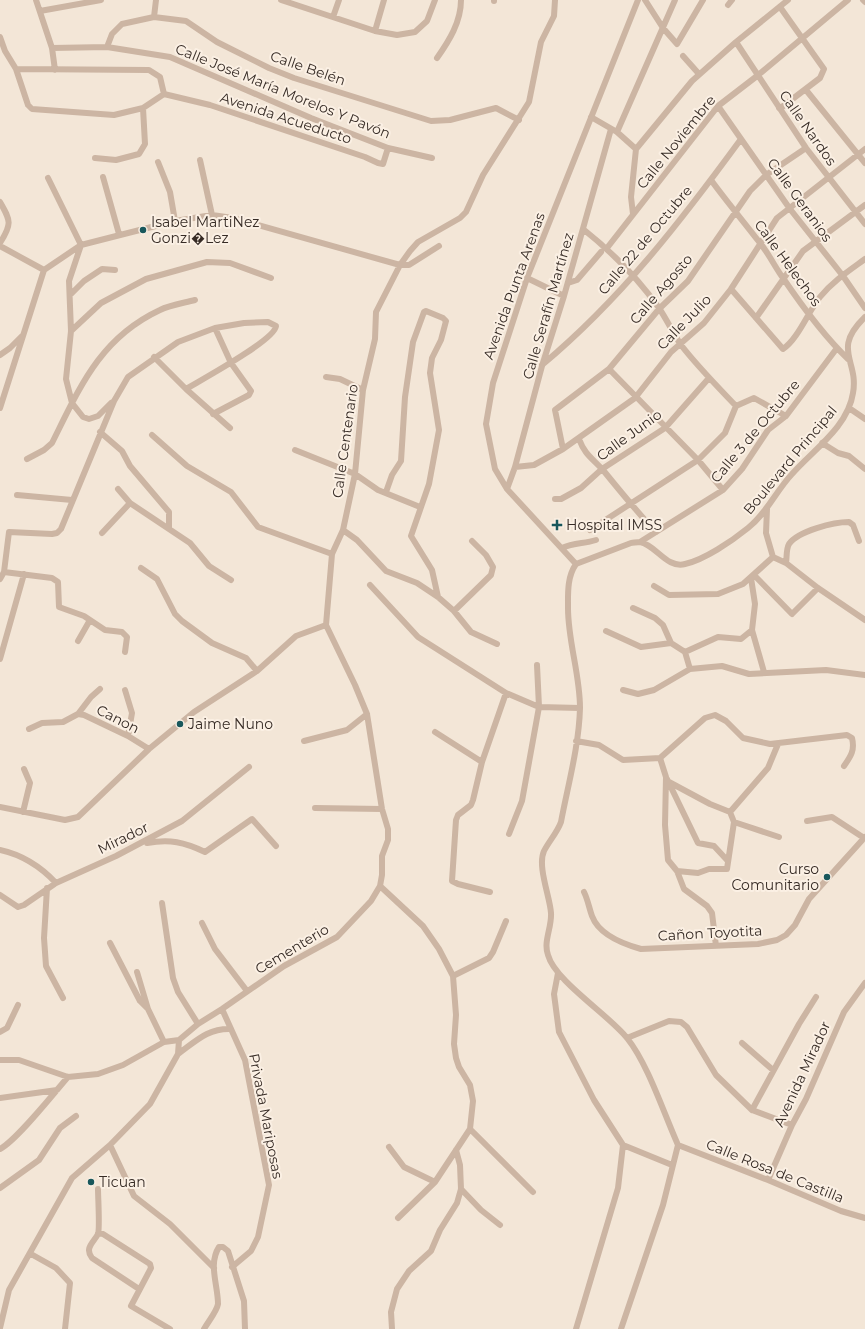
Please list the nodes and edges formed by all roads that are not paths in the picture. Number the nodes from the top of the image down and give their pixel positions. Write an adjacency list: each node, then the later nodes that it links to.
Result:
1 (36, 0): 19 (street)
2 (101, 0): 16 (street)
3 (156, 0): 20 (street)
4 (282, 0): 17 (street)
5 (339, 0): 21 (street)
6 (384, 0): 23 (street)
7 (435, 0): 23 (street)
8 (461, 0): 31 (street)
9 (555, 0): 42 (street, Calle Centenario)
10 (638, 0): 41 (street, Avenida Punta Arenas)
11 (645, 0): 22 (street)
12 (675, 0): 22 (street)
13 (703, 0): 22 (street)
14 (788, 0): 18 (street)
15 (848, 0): 25 (street, Calle Noviembre)
16 (80, 1): 19 (street)
17 (295, 2): 21 (street)
18 (780, 7): 25 (street); 26 (street)
19 (40, 11): 28 (street)
20 (154, 17): 27 (street, Calle Belén); 42 (street, Calle Belén)
21 (333, 17): 23 (street)
22 (663, 28): 44 (street)
23 (375, 31)
24 (0, 37): 29 (street)
25 (802, 38): 35 (street, Calle Noviembre); 36 (street)
26 (736, 42): 34 (street); 35 (street, Calle Nardos)
27 (107, 47): 28 (street, Calle José María Morelos Y Pavón); 46 (street, Calle José María Morelos Y Pavón)
28 (52, 48): 33 (street)
29 (3, 52): 32 (street)
30 (683, 56): 34 (street)
31 (437, 58)
32 (16, 69): 33 (street); 39 (street)
33 (55, 70): 37 (street)
34 (699, 74): 48 (street)
35 (757, 76): 38 (street, Calle Noviembre); 40 (street, Calle Nardos)
36 (806, 90): 40 (street); 50 (street)
37 (164, 94): 39 (street); 46 (street, Avenida Acueducto)
38 (718, 106): 45 (street, Calle Geranios); 66 (street, Calle Noviembre)
39 (143, 108): 51 (street)
40 (779, 108): 47 (street, Calle Nardos)
41 (591, 117): 43 (street); 86 (street, Avenida Punta Arenas)
42 (519, 120): 80 (street, Calle Centenario)
43 (611, 129): 44 (street); 70 (street, Calle Serafín Martínez)
44 (617, 132): 48 (street)
45 (741, 139): 56 (street, Calle Geranios); 60 (street, Calle 22 de Octubre)
46 (388, 148): 52 (street, Calle José María Morelos Y Pavón)
47 (806, 148): 56 (street, Calle Agosto); 59 (street, Calle Nardos)
48 (636, 149): 66 (street)
49 (865, 149): 50 (street, Calle Julio)
50 (859, 154): 55 (street); 59 (street, Calle Julio)
51 (95, 158)
52 (432, 158)
53 (200, 160): 67 (street)
54 (158, 162): 68 (street)
55 (865, 163)
56 (766, 174): 63 (street, Calle Geranios); 64 (street, Calle Agosto)
57 (103, 177): 71 (street)
58 (48, 178): 75 (street)
59 (829, 179): 63 (street, Calle Julio); 65 (street, Calle Nardos)
60 (711, 180): 64 (street, Calle Helechos); 83 (street, Calle 22 de Octubre)
61 (0, 202): 74 (street)
62 (865, 205): 65 (street)
63 (790, 209): 72 (street, Calle Julio); 73 (street, Calle Geranios)
64 (734, 212): 72 (street, Calle Helechos); 94 (street, Calle Agosto)
65 (856, 212): 69 (street, Calle Nardos); 73 (street)
66 (633, 214): 77 (street, Calle Noviembre)
67 (212, 215): 68 (street); 80 (street)
68 (175, 221): 71 (street)
69 (865, 224)
70 (583, 229): 77 (street); 88 (street, Calle Serafín Martínez)
71 (119, 234): 75 (street)
72 (760, 243): 87 (street, Calle Helechos); 89 (street, Calle Julio)
73 (816, 243): 84 (street, Calle Geranios); 87 (street)
74 (0, 245): 81 (street)
75 (81, 245): 81 (street); 90 (street)
76 (439, 246): 80 (street)
77 (607, 248): 83 (street)
78 (601, 252): 88 (street)
79 (865, 259): 84 (street)
80 (400, 265): 113 (street, Calle Centenario)
81 (44, 270): 100 (street)
82 (115, 270): 90 (street)
83 (635, 276): 94 (street); 108 (street, Calle 22 de Octubre)
84 (843, 276): 93 (street, Calle Geranios); 95 (street)
85 (271, 278): 99 (street)
86 (527, 278): 91 (street); 138 (street, Avenida Punta Arenas)
87 (784, 279): 95 (street, Calle Helechos); 97 (street)
88 (568, 283): 91 (street, Calle Serafín Martínez)
89 (731, 289): 97 (street); 101 (street, Calle Julio)
90 (70, 295): 99 (street)
91 (564, 296): 108 (street, Calle Serafín Martínez)
92 (195, 300): 116 (street)
93 (865, 308)
94 (659, 309): 101 (street); 109 (street, Calle Agosto)
95 (809, 312): 97 (street); 102 (street, Calle Helechos)
96 (865, 317): 106 (street, Boulevard Principal)
97 (756, 318)
98 (215, 328): 105 (street); 107 (street); 107 (street)
99 (71, 331): 116 (street)
100 (24, 333): 103 (street); 104 (street)
101 (680, 344): 111 (street); 114 (street, Calle Julio)
102 (837, 348): 106 (street, Calle Helechos); 121 (street, Calle 3 de Octubre)
103 (18, 352): 104 (street); 118 (street)
104 (0, 354)
105 (154, 357): 112 (street); 115 (street)
106 (848, 359): 119 (street, Boulevard Principal)
107 (231, 363): 112 (street); 120 (street)
108 (542, 366): 133 (street, Calle Serafín Martínez)
109 (609, 369): 114 (street); 129 (street, Calle Agosto)
110 (326, 377): 113 (street)
111 (709, 378): 117 (street); 124 (street, Calle Junio)
112 (186, 389): 120 (street)
113 (363, 390): 136 (street, Calle Centenario)
114 (635, 398): 124 (street); 127 (street, Calle Julio)
115 (114, 401): 116 (street); 125 (street)
116 (72, 403): 131 (street)
117 (736, 406): 121 (street); 132 (street)
118 (0, 408)
119 (849, 408): 122 (street); 128 (street, Boulevard Principal)
120 (213, 414): 123 (street)
121 (786, 416): 139 (street, Calle 3 de Octubre)
122 (865, 419)
123 (230, 428)
124 (665, 428): 132 (street); 134 (street, Calle Junio)
125 (100, 432): 143 (street); 148 (street)
126 (152, 435): 158 (street)
127 (579, 439): 129 (street, Calle Julio); 134 (street)
128 (822, 442): 135 (street); 147 (street, Boulevard Principal)
129 (563, 449): 133 (street, Calle Julio)
130 (295, 450): 136 (street)
131 (27, 459)
132 (698, 460): 139 (street); 145 (street)
133 (515, 467): 138 (street, Calle Serafín Martínez)
134 (602, 469): 142 (street, Calle Junio); 145 (street)
135 (865, 469)
136 (355, 474): 140 (street); 149 (street, Calle Centenario)
137 (118, 489): 144 (street)
138 (507, 489): 157 (street, Avenida Punta Arenas)
139 (723, 490): 151 (street, Calle 3 de Octubre)
140 (386, 492): 146 (street); 146 (street)
141 (17, 495): 143 (street)
142 (555, 499)
143 (72, 500): 163 (street)
144 (130, 503): 148 (street); 152 (street)
145 (629, 503): 150 (street); 151 (street)
146 (420, 507): 171 (street)
147 (767, 509): 156 (street, Boulevard Principal); 159 (street)
148 (169, 528): 167 (street)
149 (343, 530): 158 (street, Calle Centenario); 171 (street)
150 (590, 530)
151 (656, 532): 156 (street, Calle 3 de Octubre)
152 (102, 533)
153 (596, 540): 157 (street)
154 (472, 541): 173 (street)
155 (859, 541): 160 (street)
156 (640, 542): 161 (street)
157 (562, 548): 161 (street, Avenida Punta Arenas)
158 (332, 554): 176 (street, Calle Centenario)
159 (773, 557): 160 (street); 165 (street)
160 (786, 562): 170 (street)
161 (576, 564): 195 (street)
162 (141, 568): 187 (street)
163 (4, 572): 164 (street); 166 (street)
164 (24, 574): 174 (street); 184 (street)
165 (752, 576): 169 (street); 170 (street); 177 (street)
166 (0, 579)
167 (231, 580)
168 (370, 584): 193 (street)
169 (654, 586)
170 (818, 588): 175 (street)
171 (438, 597): 173 (street)
172 (633, 608): 180 (street)
173 (454, 611): 181 (street)
174 (90, 620): 179 (street); 182 (street)
175 (865, 620)
176 (326, 625): 187 (street); 197 (street, Cementerio)
177 (752, 630): 183 (street); 188 (street)
178 (606, 631): 180 (street)
179 (78, 641)
180 (671, 643): 183 (street)
181 (497, 644)
182 (125, 652)
183 (685, 652): 186 (street)
184 (0, 659)
185 (537, 665): 194 (street)
186 (690, 669): 188 (street); 192 (street)
187 (257, 670): 204 (street)
188 (764, 672): 189 (street)
189 (865, 675)
190 (100, 689): 196 (street)
191 (125, 690): 200 (street)
192 (623, 690)
193 (506, 693): 194 (street); 206 (street)
194 (539, 707): 195 (street); 218 (street)
195 (580, 708): 202 (street)
196 (78, 714): 198 (street, Canon); 200 (street, Canon)
197 (367, 714): 201 (street); 213 (street, Cementerio)
198 (29, 729)
199 (435, 732): 206 (street)
200 (128, 736): 204 (street, Canon)
201 (304, 741)
202 (576, 741): 205 (street); 238 (street)
203 (778, 744): 205 (street); 207 (street); 215 (street)
204 (149, 749): 214 (street)
205 (660, 758): 210 (street)
206 (482, 762): 229 (street)
207 (844, 766)
208 (249, 767): 221 (street, Mirador)
209 (24, 769): 214 (street)
210 (667, 780): 215 (street); 224 (street); 225 (street)
211 (0, 807): 214 (street)
212 (315, 808): 213 (street)
213 (382, 810): 227 (street, Cementerio)
214 (23, 812)
215 (730, 812): 217 (street)
216 (807, 821): 220 (street)
217 (734, 822): 219 (street); 224 (street)
218 (509, 834)
219 (779, 837)
220 (865, 837): 236 (street, Cañon Toyotita)
221 (139, 844): 222 (street); 226 (street, Mirador)
222 (276, 846)
223 (0, 850): 226 (street)
224 (727, 860): 225 (street)
225 (677, 871): 236 (street)
226 (56, 883): 228 (street, Mirador)
227 (380, 886): 239 (street); 241 (street, Cementerio)
228 (48, 888): 231 (street, Mirador); 243 (street)
229 (490, 892)
230 (584, 892): 236 (street, Cañon Toyotita)
231 (0, 895)
232 (162, 903): 247 (street)
233 (506, 921): 239 (street)
234 (202, 923): 241 (street)
235 (110, 943): 245 (street)
236 (716, 946)
237 (137, 972): 245 (street)
238 (558, 973): 250 (street); 265 (street)
239 (453, 976): 263 (street)
240 (865, 983): 262 (street, Avenida Mirador)
241 (247, 991): 246 (street, Cementerio)
242 (816, 997): 256 (street)
243 (63, 998)
244 (18, 1004): 249 (street)
245 (148, 1009): 252 (street)
246 (222, 1010): 247 (street, Cementerio); 248 (street, Privada Mariposas)
247 (198, 1024): 251 (street, Cementerio)
248 (231, 1029): 254 (street); 282 (street, Privada Mariposas)
249 (0, 1032)
250 (627, 1038): 260 (street); 266 (street)
251 (179, 1040): 252 (street); 254 (street)
252 (164, 1042): 257 (street)
253 (742, 1043): 256 (street)
254 (178, 1054): 264 (street)
255 (0, 1060): 257 (street)
256 (773, 1070): 260 (street)
257 (68, 1077): 258 (street)
258 (57, 1090): 259 (street); 268 (street)
259 (0, 1098)
260 (752, 1110): 262 (street)
261 (76, 1116): 273 (street)
262 (792, 1125): 271 (street, Avenida Mirador)
263 (470, 1129): 269 (street); 276 (street)
264 (110, 1145): 281 (street); 283 (street)
265 (623, 1145): 270 (street); 291 (street)
266 (678, 1145): 270 (street); 271 (street, Calle Rosa de Castilla)
267 (389, 1147): 272 (street)
268 (0, 1149)
269 (456, 1150): 272 (street); 275 (street)
270 (672, 1165): 292 (street)
271 (768, 1180): 278 (street, Calle Rosa de Castilla)
272 (435, 1182): 277 (street)
273 (0, 1188)
274 (98, 1189): 280 (street)
275 (461, 1189): 279 (street); 290 (street)
276 (533, 1192)
277 (398, 1218)
278 (865, 1218)
279 (500, 1224)
280 (98, 1233): 284 (street); 284 (street)
281 (31, 1254): 285 (street); 286 (street)
282 (232, 1267): 283 (street); 289 (street)
283 (214, 1268): 288 (street)
284 (139, 1289): 287 (street)
285 (0, 1328)
286 (65, 1329)
287 (170, 1329)
288 (204, 1329)
289 (245, 1329)
290 (392, 1329)
291 (576, 1329)
292 (621, 1329)

